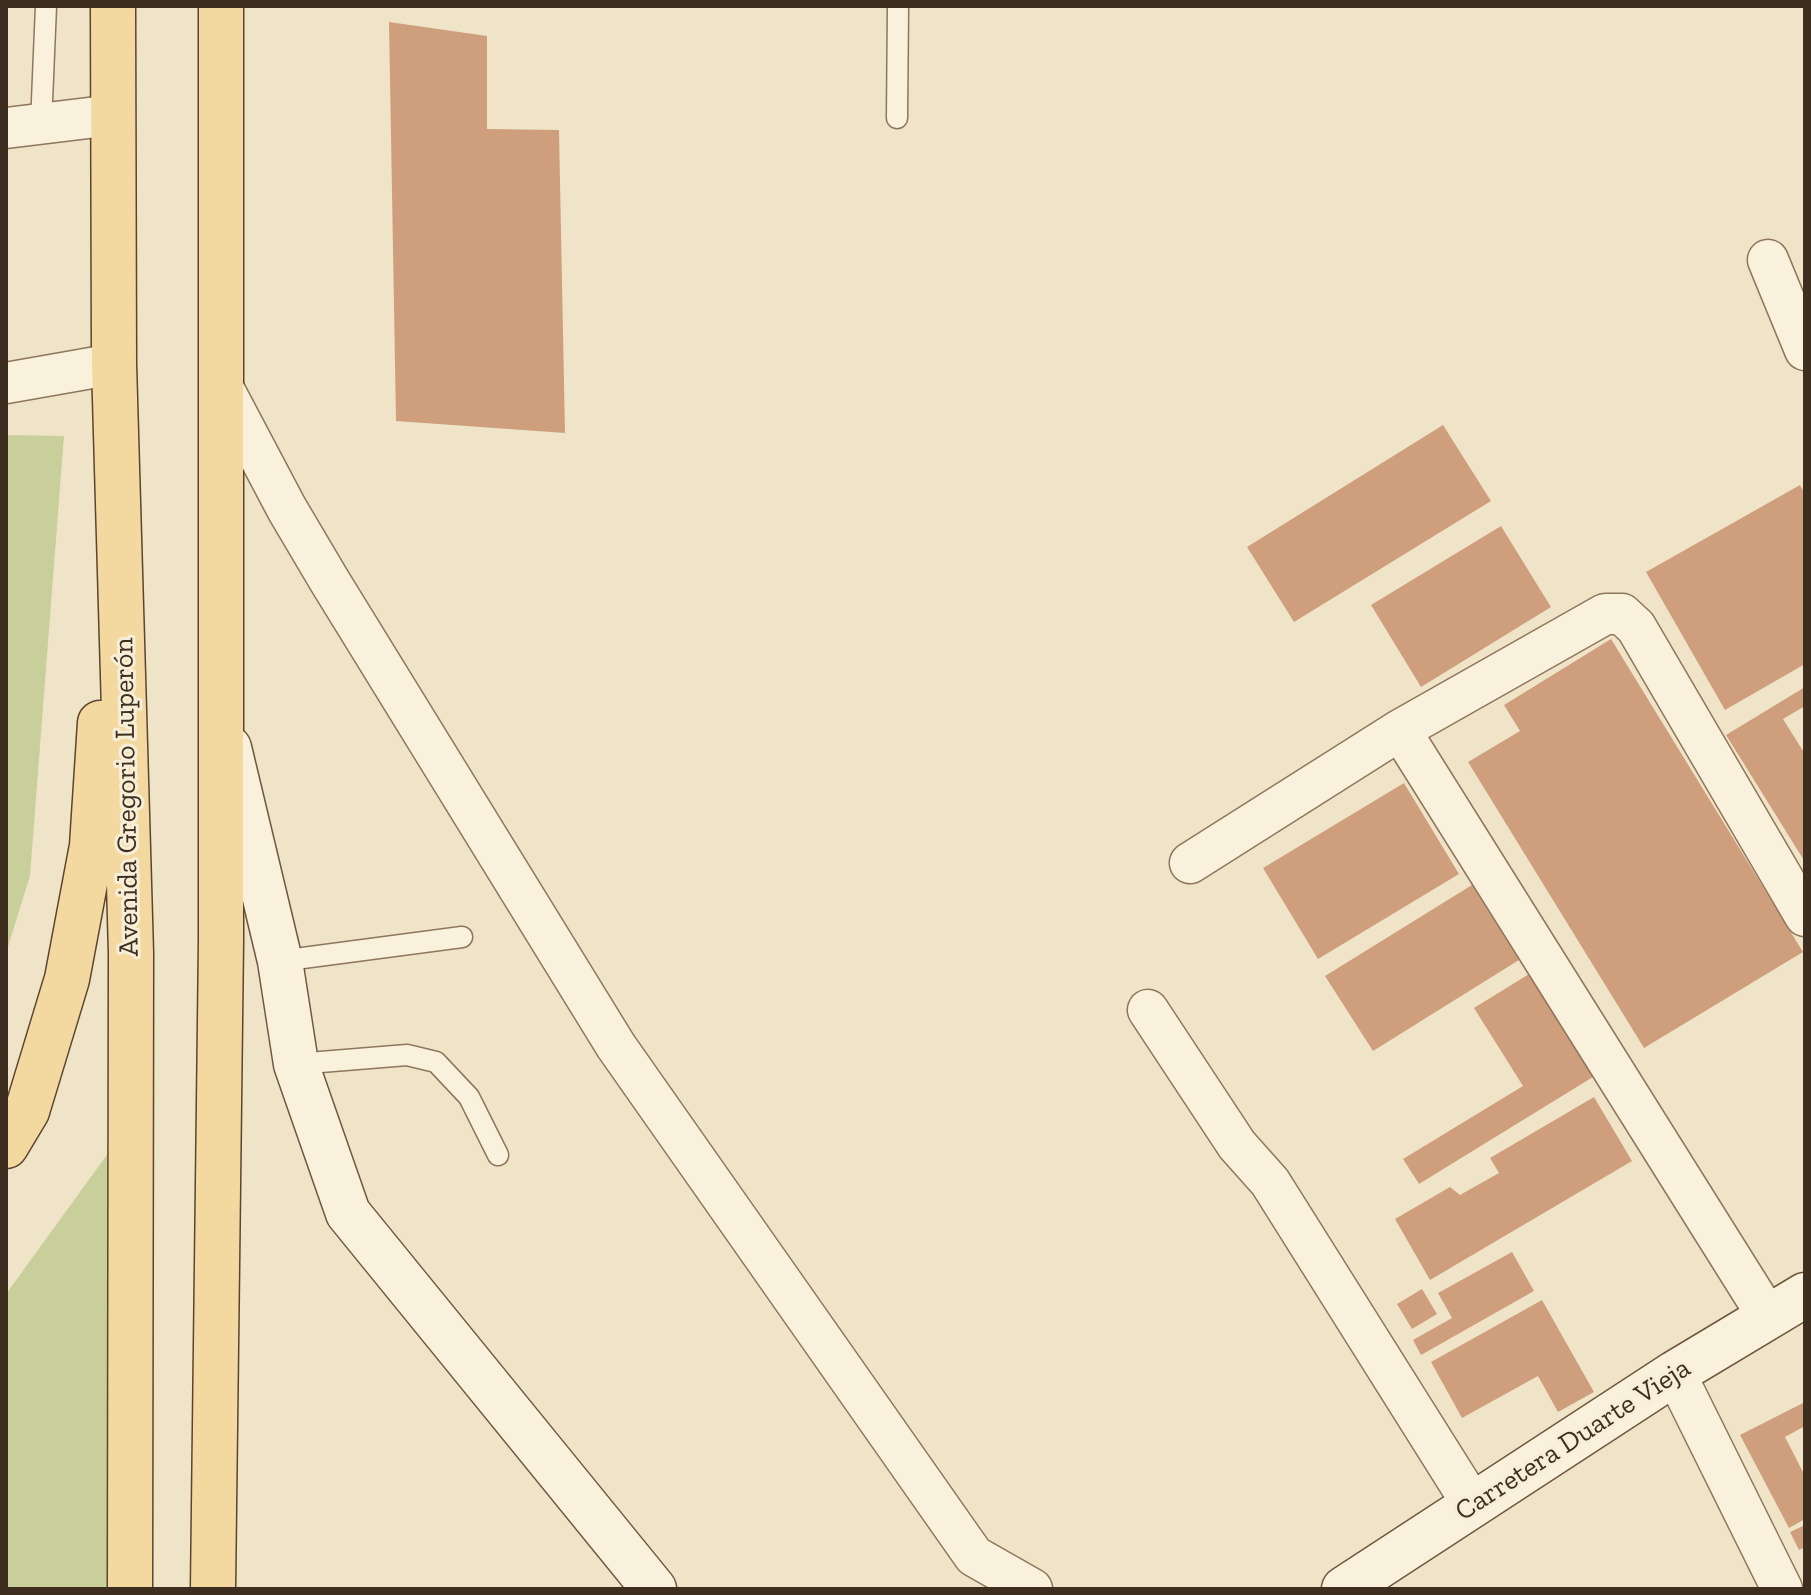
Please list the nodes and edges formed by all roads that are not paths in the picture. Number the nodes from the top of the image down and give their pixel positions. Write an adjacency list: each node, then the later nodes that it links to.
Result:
1 (46, 6): 7 (lane)
2 (113, 6): 5 (main road, Avenida Gregorio Luperón)
3 (221, 6): 12 (main road)
4 (898, 6): 6 (lane)
5 (113, 115): 7 (street); 10 (main road, Avenida Gregorio Luperón)
6 (897, 118)
7 (24, 126)
8 (1768, 260): 9 (street)
9 (1805, 349)
10 (114, 364): 11 (street); 13 (main road, Avenida Gregorio Luperón)
11 (6, 383)
12 (221, 384): 14 (main road); 31 (street)
13 (118, 449): 22 (main road); 28 (main road, Avenida Gregorio Luperón)
14 (222, 717): 19 (main road); 29 (main road)
15 (1400, 730): 16 (street); 17 (street); 25 (street)
16 (1190, 863)
17 (1805, 916)
18 (462, 937): 19 (lane)
19 (280, 961): 21 (main road)
20 (1148, 1010): 27 (street)
21 (296, 1064): 23 (lane); 30 (main road)
22 (6, 1146)
23 (498, 1155)
24 (1805, 1295): 25 (main road, Carretera Duarte Vieja)
25 (1768, 1317): 26 (main road, Carretera Duarte Vieja)
26 (1675, 1373): 27 (main road, Carretera Duarte Vieja); 33 (street)
27 (1473, 1505): 32 (main road, Carretera Duarte Vieja)
28 (130, 1589)
29 (213, 1589)
30 (654, 1589)
31 (1032, 1589)
32 (1344, 1589)
33 (1782, 1589)

